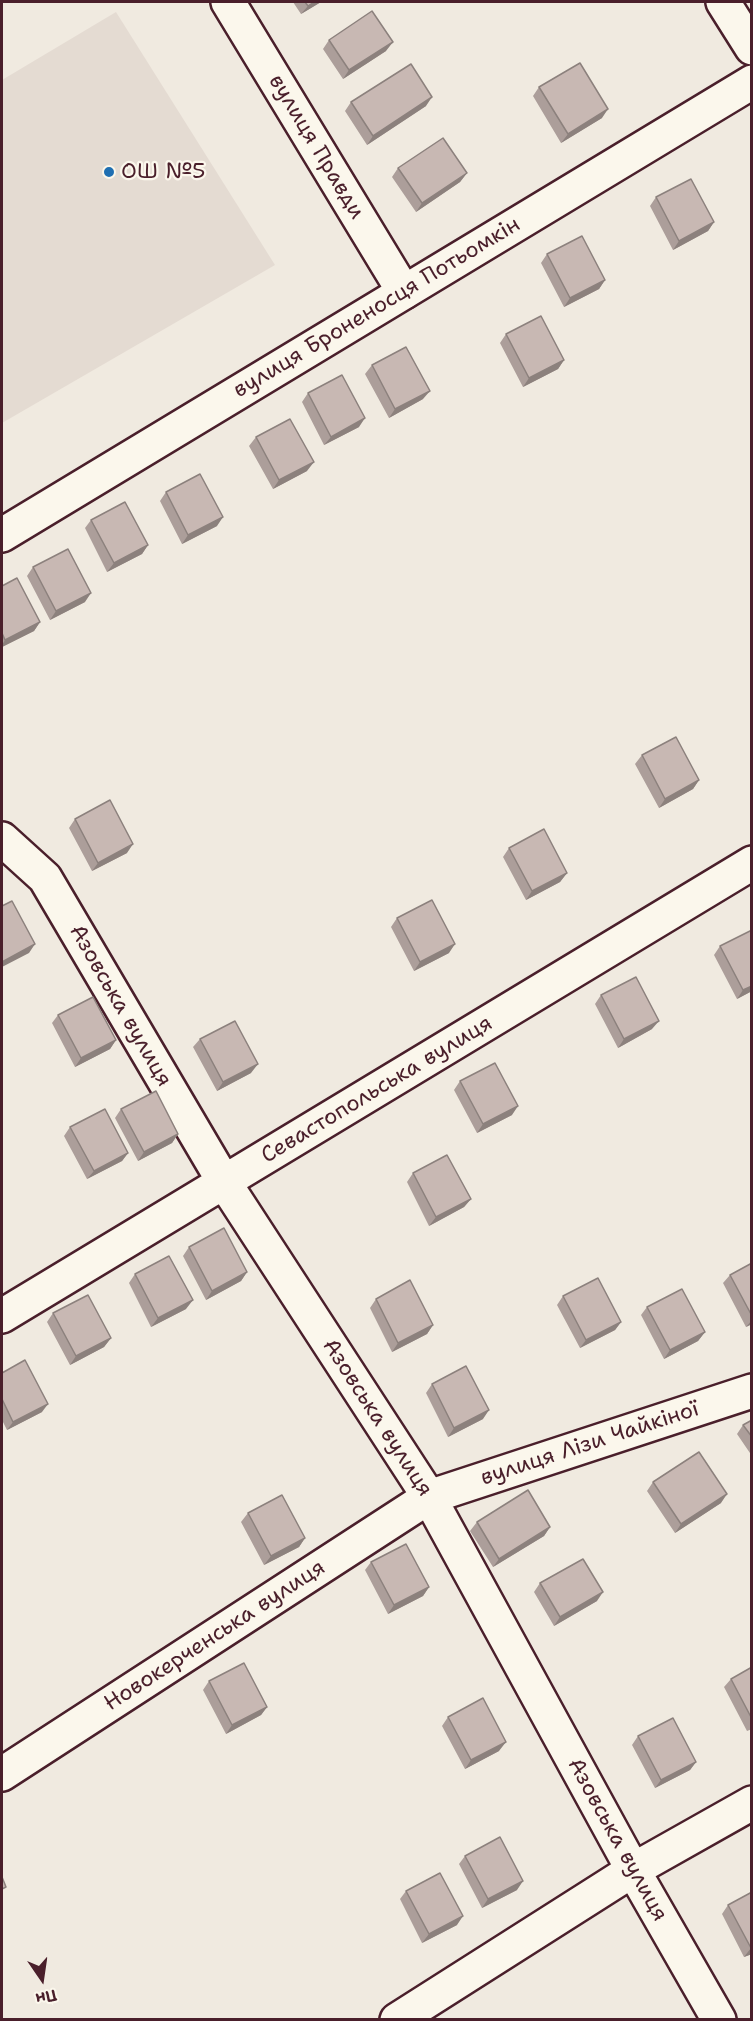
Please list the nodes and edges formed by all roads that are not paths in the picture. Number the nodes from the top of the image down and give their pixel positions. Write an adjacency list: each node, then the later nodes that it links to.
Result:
1 (228, 2): 5 (street, вулиця Правди)
2 (723, 2): 3 (street)
3 (752, 48)
4 (752, 82): 5 (street, вулиця Броненосця Потьомкін)
5 (404, 292): 6 (street, вулиця Броненосця Потьомкін)
6 (2, 535)
7 (3, 843): 9 (street, Азовська вулиця)
8 (752, 863): 9 (street, Севастопольська вулиця)
9 (224, 1182): 10 (street, Севастопольська вулиця); 12 (street, Азовська вулиця)
10 (2, 1316)
11 (752, 1391): 12 (street, вулиця Лізи Чайкіної)
12 (429, 1497): 13 (street, Новокерченська вулиця); 15 (street, Азовська вулиця)
13 (2, 1774)
14 (752, 1803): 15 (street)
15 (633, 1870): 16 (street); 17 (street, Азовська вулиця)
16 (397, 2019)
17 (719, 2019)

